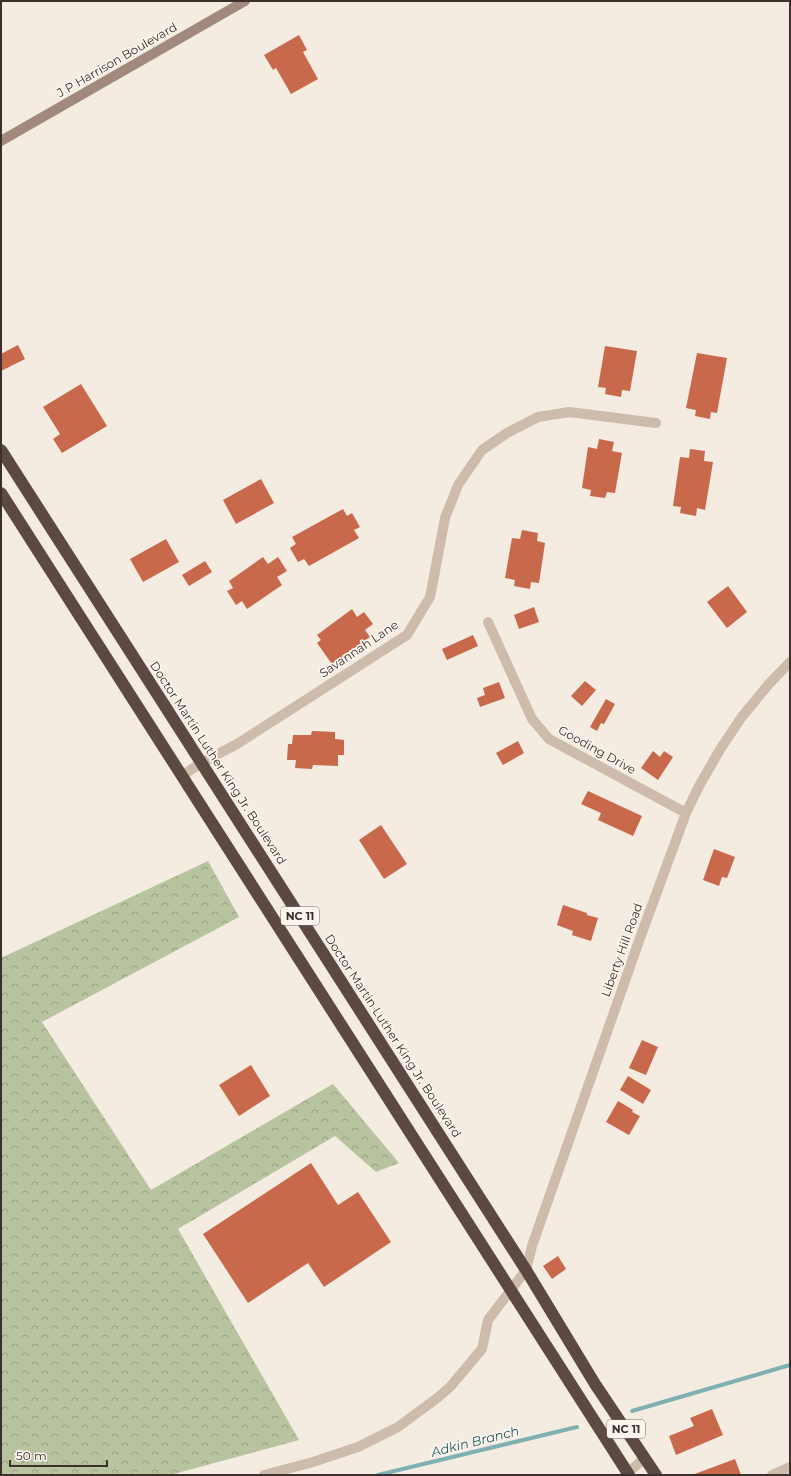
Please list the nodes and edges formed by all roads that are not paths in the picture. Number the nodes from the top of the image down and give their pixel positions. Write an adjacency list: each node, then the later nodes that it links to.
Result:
1 (245, 1): 2 (street, J P Harrison Boulevard)
2 (1, 141)
3 (656, 423): 8 (street, Savannah Lane)
4 (1, 450): 8 (highway, Doctor Martin Luther King Jr. Boulevard / NC 11)
5 (1, 493): 9 (highway, NC 11)
6 (488, 622): 10 (street, Gooding Drive)
7 (790, 662): 10 (street, Liberty Hill Road)
8 (201, 763): 9 (street, Savannah Lane); 11 (highway, Doctor Martin Luther King Jr. Boulevard / NC 11)
9 (183, 775): 12 (highway, NC 11)
10 (686, 813): 11 (street, Liberty Hill Road)
11 (526, 1270): 12 (street); 13 (highway, Doctor Martin Luther King Jr. Boulevard / NC 11)
12 (510, 1291): 15 (highway, NC 11); 16 (street)
13 (645, 1458): 15 (street); 17 (highway, Doctor Martin Luther King Jr. Boulevard / NC 11)
14 (790, 1467): 18 (street)
15 (627, 1474)
16 (264, 1475)
17 (656, 1475)
18 (772, 1475)

